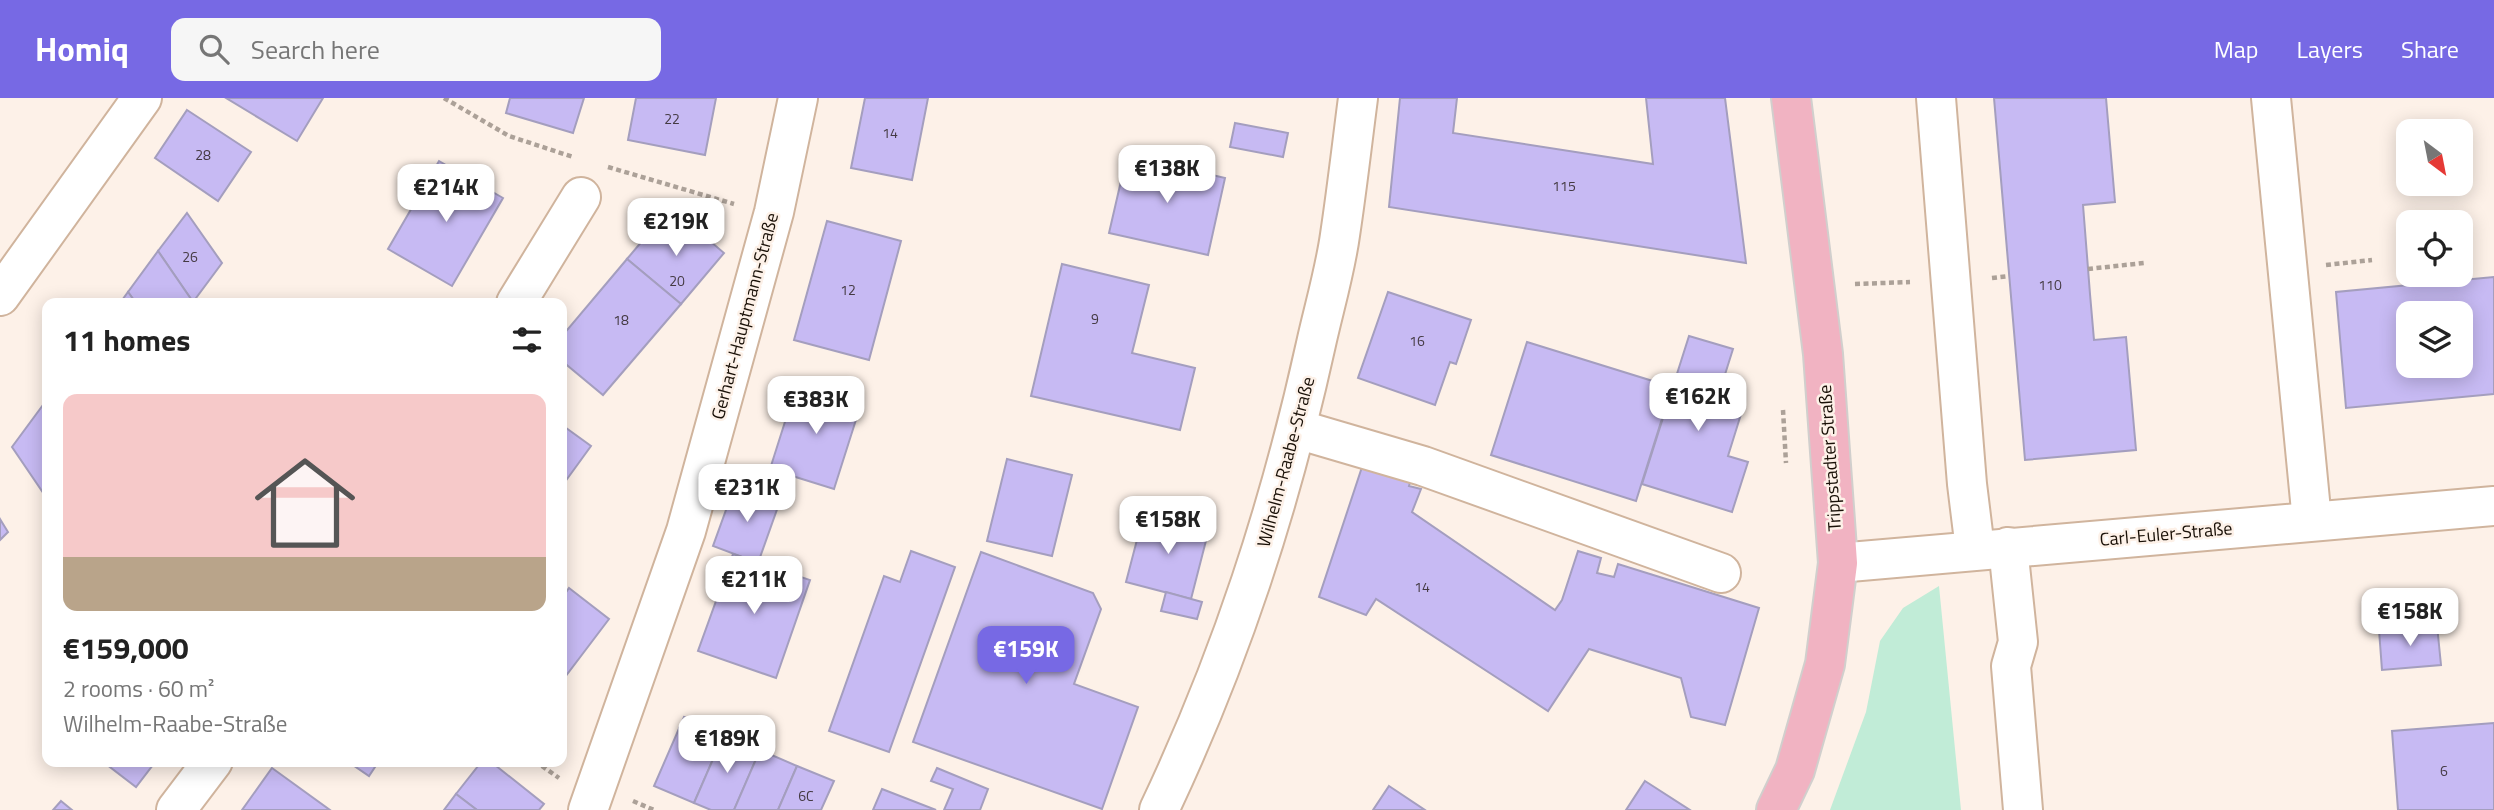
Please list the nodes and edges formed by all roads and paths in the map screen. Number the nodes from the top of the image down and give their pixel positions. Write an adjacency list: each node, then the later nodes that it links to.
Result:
1 (444, 98): 8 (path)
2 (798, 98): 27 (street, Gerhart-Hauptmann-Straße)
3 (1358, 98): 19 (street, Wilhelm-Raabe-Straße)
4 (1791, 98): 23 (main road, Trippstadter Straße)
5 (1936, 98): 22 (street)
6 (2271, 98): 21 (street)
7 (136, 100): 17 (street)
8 (575, 157)
9 (589, 181): 10 (path); 18 (street)
10 (736, 204)
11 (2372, 260): 13 (path)
12 (2144, 262): 14 (path)
13 (2319, 265)
14 (2088, 269)
15 (2009, 276): 16 (path)
16 (2000, 277)
17 (0, 296)
18 (519, 298)
19 (1297, 429): 24 (street); 29 (street, Wilhelm-Raabe-Straße)
20 (2494, 506): 21 (street, Carl-Euler-Straße)
21 (2312, 522): 22 (street, Carl-Euler-Straße)
22 (1992, 548): 23 (street, Carl-Euler-Straße); 31 (street)
23 (1838, 563): 30 (main road, Trippstadter Straße)
24 (1721, 573)
25 (208, 767): 28 (street)
26 (542, 767): 27 (path)
27 (578, 797)
28 (176, 810)
29 (1159, 810)
30 (1776, 810)
31 (2023, 810)

